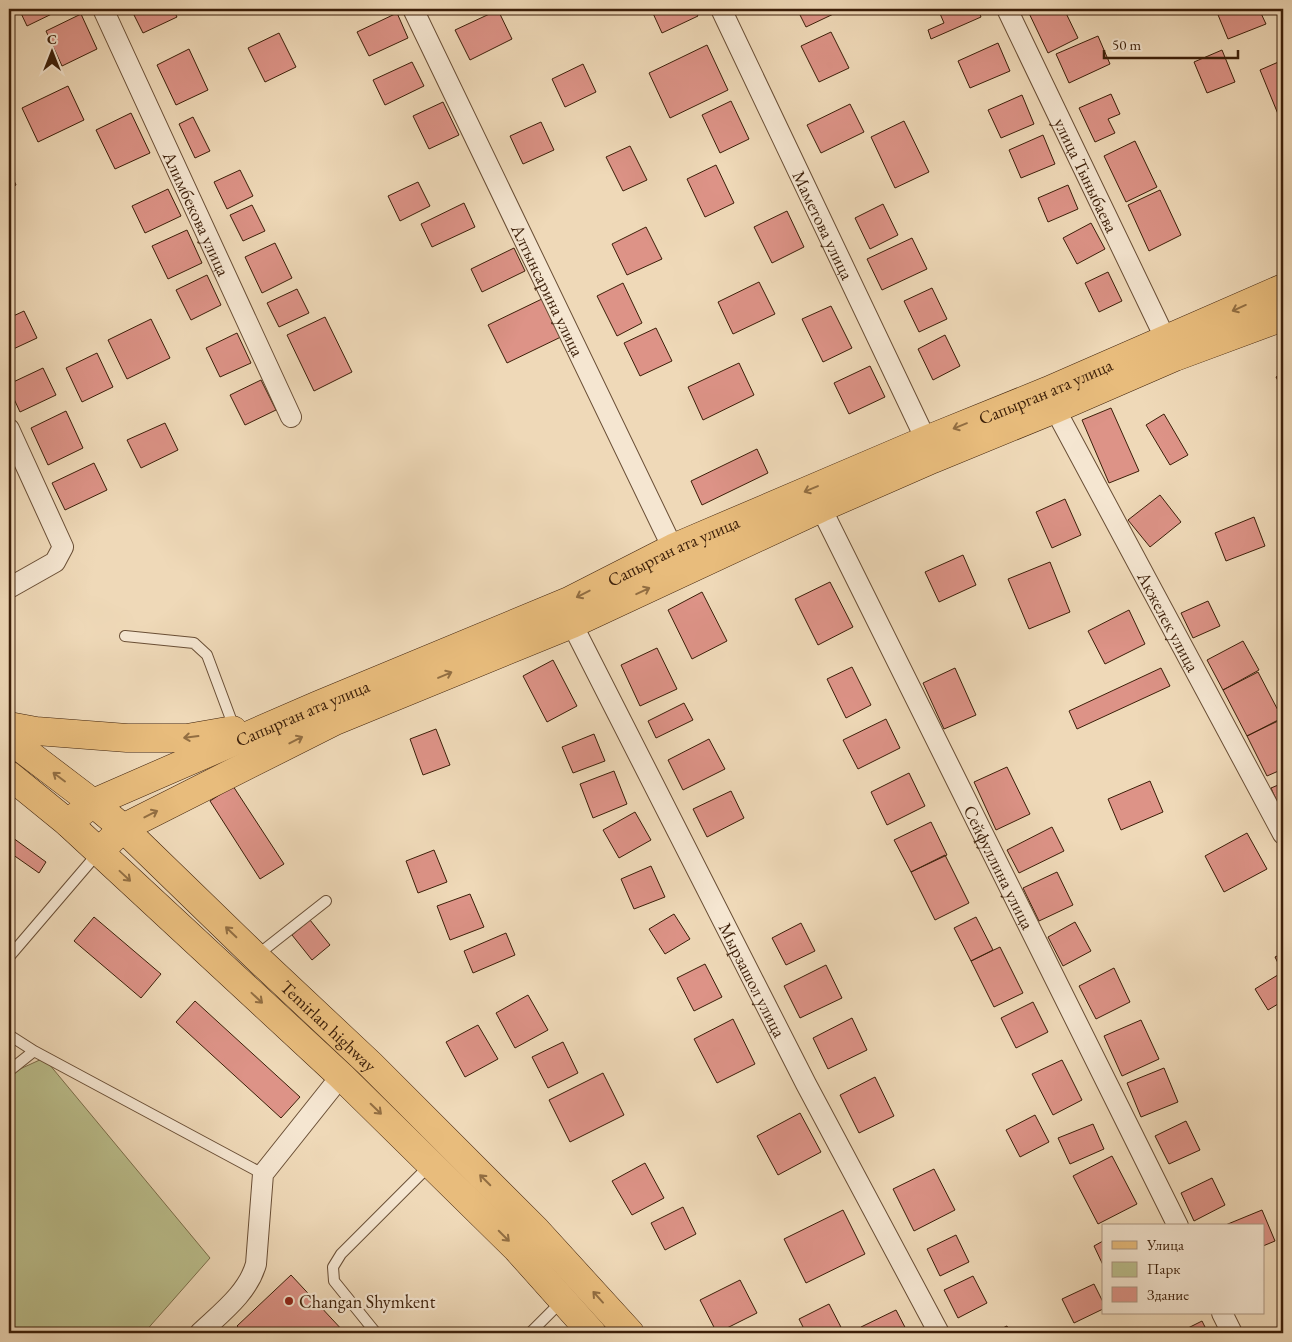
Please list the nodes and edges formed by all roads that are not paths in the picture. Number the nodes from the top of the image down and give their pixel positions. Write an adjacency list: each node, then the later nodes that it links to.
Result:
1 (103, 9): 9 (street, Алимбекова улица)
2 (413, 9): 13 (street, Алтынсарина улица)
3 (721, 9): 11 (street, Маметова улица)
4 (1007, 9): 7 (street, улица Тыныбаева)
5 (1283, 288): 7 (main road, Сапырган ата улица, one-way to 7)
6 (1283, 317): 8 (main road, Сапырган ата улица)
7 (1166, 340): 11 (main road, Сапырган ата улица, one-way to 11)
8 (1055, 409): 12 (main road, Сапырган ата улица); 25 (street, Акжелек улица)
9 (291, 418)
10 (9, 428): 14 (street)
11 (926, 440): 13 (main road, Сапырган ата улица, one-way to 13)
12 (821, 508): 13 (main road, Сапырган ата улица); 36 (street, Сейфуллина улица)
13 (678, 560): 15 (main road, Сапырган ата улица, one-way to 13); 17 (main road, Сапырган ата улица, one-way to 17)
14 (9, 588)
15 (572, 624): 24 (main road, Сапырган ата улица, one-way to 15); 44 (street, Мырзашол улица)
16 (125, 636): 19 (lane)
17 (274, 724): 19 (main road); 22 (main road, Сапырган ата улица)
18 (9, 726): 19 (main road, one-way to 18)
19 (235, 730)
20 (9, 739): 22 (main road, Temirlan highway, one-way to 20)
21 (9, 775): 23 (main road, Temirlan highway)
22 (93, 803): 23 (main road, Сапырган ата улица); 24 (main road, Temirlan highway)
23 (68, 823): 26 (main road, Temirlan highway)
24 (123, 828): 26 (main road, Сапырган ата улица); 29 (main road, Temirlan highway, one-way to 24)
25 (1283, 834)
26 (99, 852): 28 (lane); 33 (main road, Temirlan highway, one-way to 33)
27 (326, 901): 29 (lane)
28 (9, 957)
29 (256, 957): 43 (main road, Temirlan highway, one-way to 29)
30 (9, 1035): 31 (lane)
31 (34, 1051): 32 (lane); 35 (lane)
32 (9, 1071)
33 (341, 1076): 34 (main road, Temirlan highway, one-way to 34); 35 (street)
34 (431, 1164): 37 (main road, Temirlan highway, one-way to 37); 40 (lane)
35 (263, 1174): 39 (street)
36 (1177, 1224)
37 (563, 1300): 41 (lane); 42 (main road, Temirlan highway)
38 (1222, 1314): 45 (street)
39 (200, 1333)
40 (376, 1333)
41 (530, 1333)
42 (592, 1333)
43 (630, 1333)
44 (939, 1333)
45 (1232, 1333)

